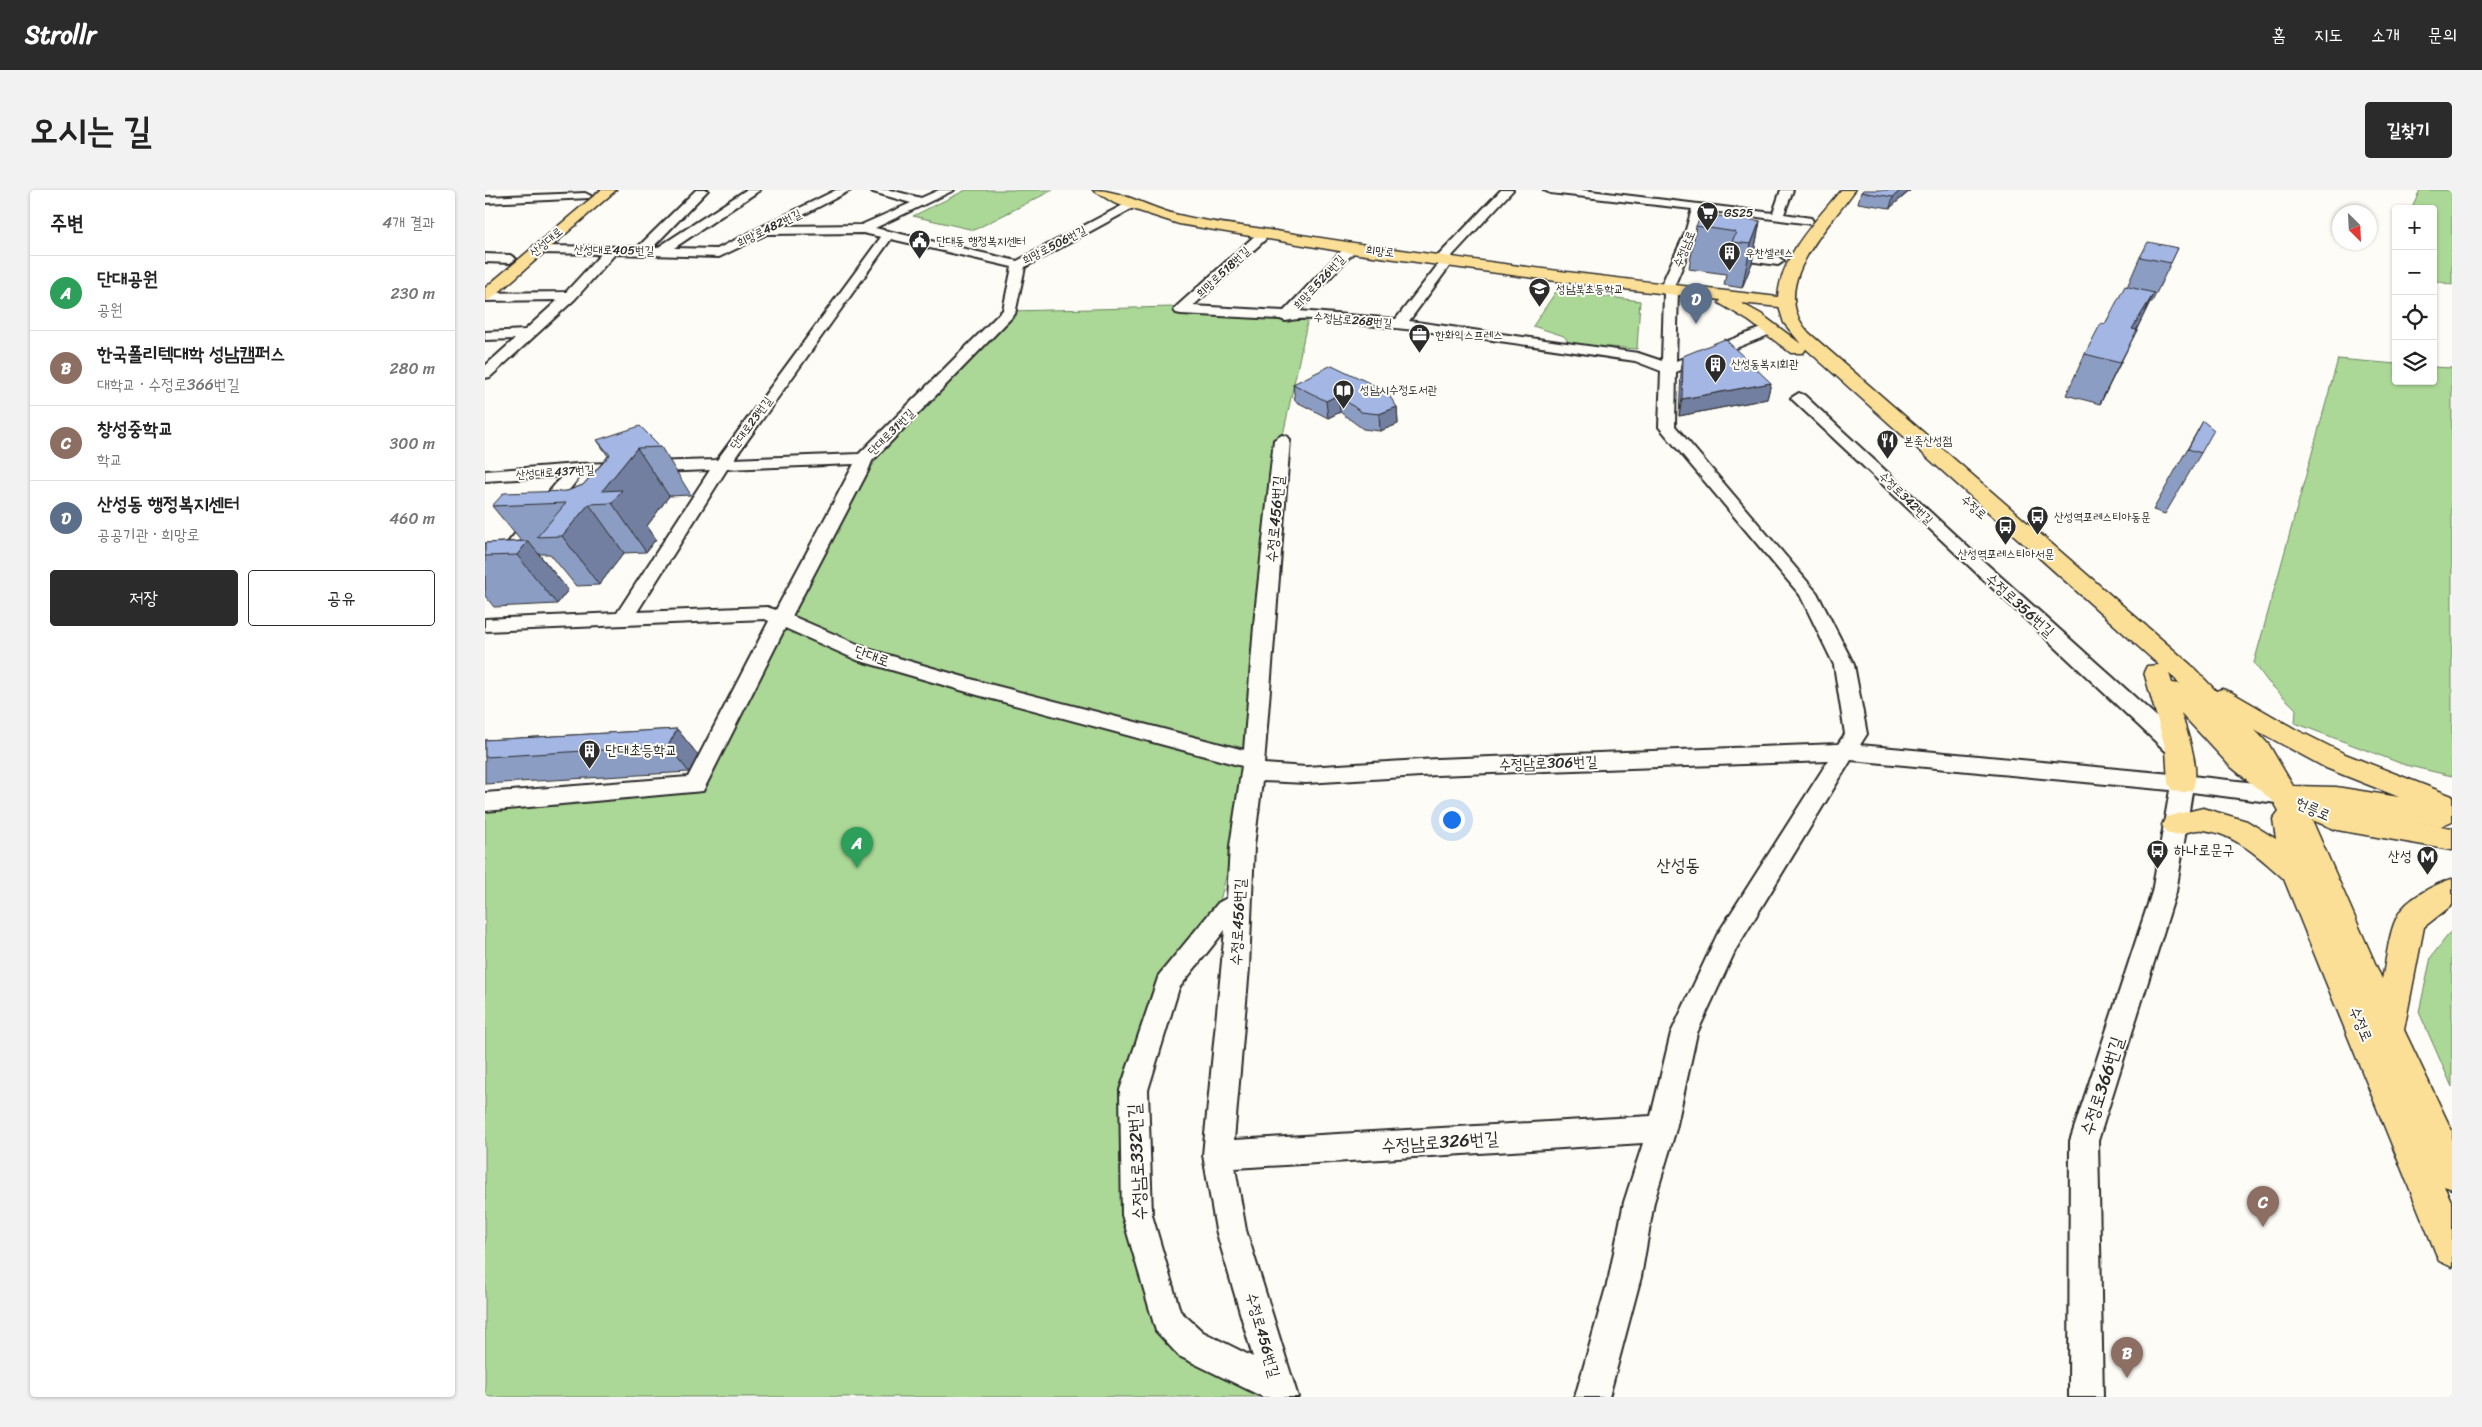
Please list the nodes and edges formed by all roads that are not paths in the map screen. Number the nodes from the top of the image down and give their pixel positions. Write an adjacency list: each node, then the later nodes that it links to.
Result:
1 (609, 190): 25 (main road, 산성대로)
2 (702, 190): 28 (street)
3 (754, 190): 29 (street, 산성대로405번길)
4 (845, 190): 21 (street, 희망로482번길)
5 (877, 190): 15 (street)
6 (948, 190): 15 (street)
7 (1100, 190): 16 (main road, 희망로)
8 (1507, 190): 33 (street)
9 (1549, 190): 17 (street)
10 (1787, 190): 18 (street)
11 (1831, 190): 19 (main road)
12 (1847, 190): 41 (main road, 수정로)
13 (589, 193): 14 (street); 32 (main road, 산성대로)
14 (485, 200)
15 (922, 202): 20 (street)
16 (1131, 205): 23 (main road, 희망로); 34 (street, 희망로506번길)
17 (1699, 206): 18 (street); 26 (street, 수정남로)
18 (1777, 217): 19 (street)
19 (1807, 221): 35 (main road)
20 (863, 229): 21 (street, 희망로506번길); 22 (street, 희망로506번길)
21 (766, 230): 30 (street, 희망로482번길)
22 (889, 234): 34 (street, 희망로506번길); 54 (street, 단대로23번길)
23 (1264, 234): 24 (main road, 희망로); 42 (street, 희망로518번길)
24 (1351, 248): 33 (main road, 희망로); 43 (street, 희망로526번길)
25 (538, 249): 27 (street, 산성대로405번길); 39 (main road, 산성대로)
26 (1684, 249): 35 (street); 37 (street, 수정남로)
27 (612, 250): 28 (street, 산성대로405번길); 38 (street)
28 (643, 250): 29 (street, 산성대로405번길)
29 (661, 251): 30 (street, 산성대로405번길)
30 (719, 253)
31 (485, 258): 32 (street)
32 (510, 259): 36 (main road, 산성대로)
33 (1445, 259): 37 (main road, 희망로); 44 (street)
34 (1019, 265): 53 (street, 단대로31번길)
35 (1774, 274): 40 (main road); 41 (main road, 수정로)
36 (485, 280)
37 (1668, 291): 40 (main road, 희망로); 49 (street)
38 (570, 296): 39 (street); 46 (street)
39 (485, 297)
40 (1726, 299): 41 (main road, 희망로); 45 (main road)
41 (1779, 305): 48 (main road, 수정로); 63 (main road, 수정로)
42 (1181, 310): 43 (street, 수정남로268번길)
43 (1286, 317): 44 (street, 수정남로268번길)
44 (1400, 324): 49 (street, 수정남로268번길)
45 (1771, 329): 48 (main road); 49 (street)
46 (528, 334): 47 (street); 50 (street)
47 (485, 336)
48 (1797, 349): 62 (main road, 수정로)
49 (1670, 369): 65 (street)
50 (485, 374)
51 (1799, 398): 57 (street, 수정로342번길)
52 (1282, 440): 66 (street, 수정로456번길)
53 (864, 459): 54 (street, 산성대로437번길); 59 (street, 단대로31번길)
54 (721, 466): 55 (street, 산성대로437번길); 60 (street, 단대로23번길)
55 (577, 469): 56 (street, 산성대로437번길); 58 (street)
56 (485, 476)
57 (1965, 554): 64 (street, 수정로356번길)
58 (485, 583)
59 (781, 618): 60 (street, 단대로); 66 (street, 단대로); 69 (street, 단대로31번길)
60 (623, 619): 61 (street, 단대로)
61 (485, 625)
62 (2156, 672): 64 (main road); 68 (main road, 수정로)
63 (2187, 677): 68 (main road, 수정로); 70 (main road)
64 (2179, 750): 67 (main road)
65 (1845, 752): 66 (street, 수정남로306번길); 67 (street, 수정남로306번길); 78 (street)
66 (1253, 767): 76 (street, 수정로456번길)
67 (2182, 783): 68 (street, 수정남로306번길); 72 (street, 수정로366번길)
68 (2284, 795): 71 (main road, 헌릉로); 73 (main road, 헌릉로); 74 (main road, 수정로); 77 (main road, 수정로)
69 (485, 802)
70 (2452, 809)
71 (2452, 818)
72 (2176, 825): 74 (main road); 84 (street, 수정로366번길)
73 (2452, 839)
74 (2296, 872): 81 (main road, 수정로)
75 (2452, 891): 77 (main road)
76 (1239, 903): 79 (street, 수정로456번길); 82 (street, 수정남로332번길)
77 (2388, 1030): 80 (main road, 수정로)
78 (1662, 1129): 79 (street, 수정남로326번길); 83 (street)
79 (1218, 1155): 82 (street, 수정로456번길)
80 (2452, 1171)
81 (2452, 1248)
82 (1280, 1392)
83 (1592, 1397)
84 (2086, 1397)

